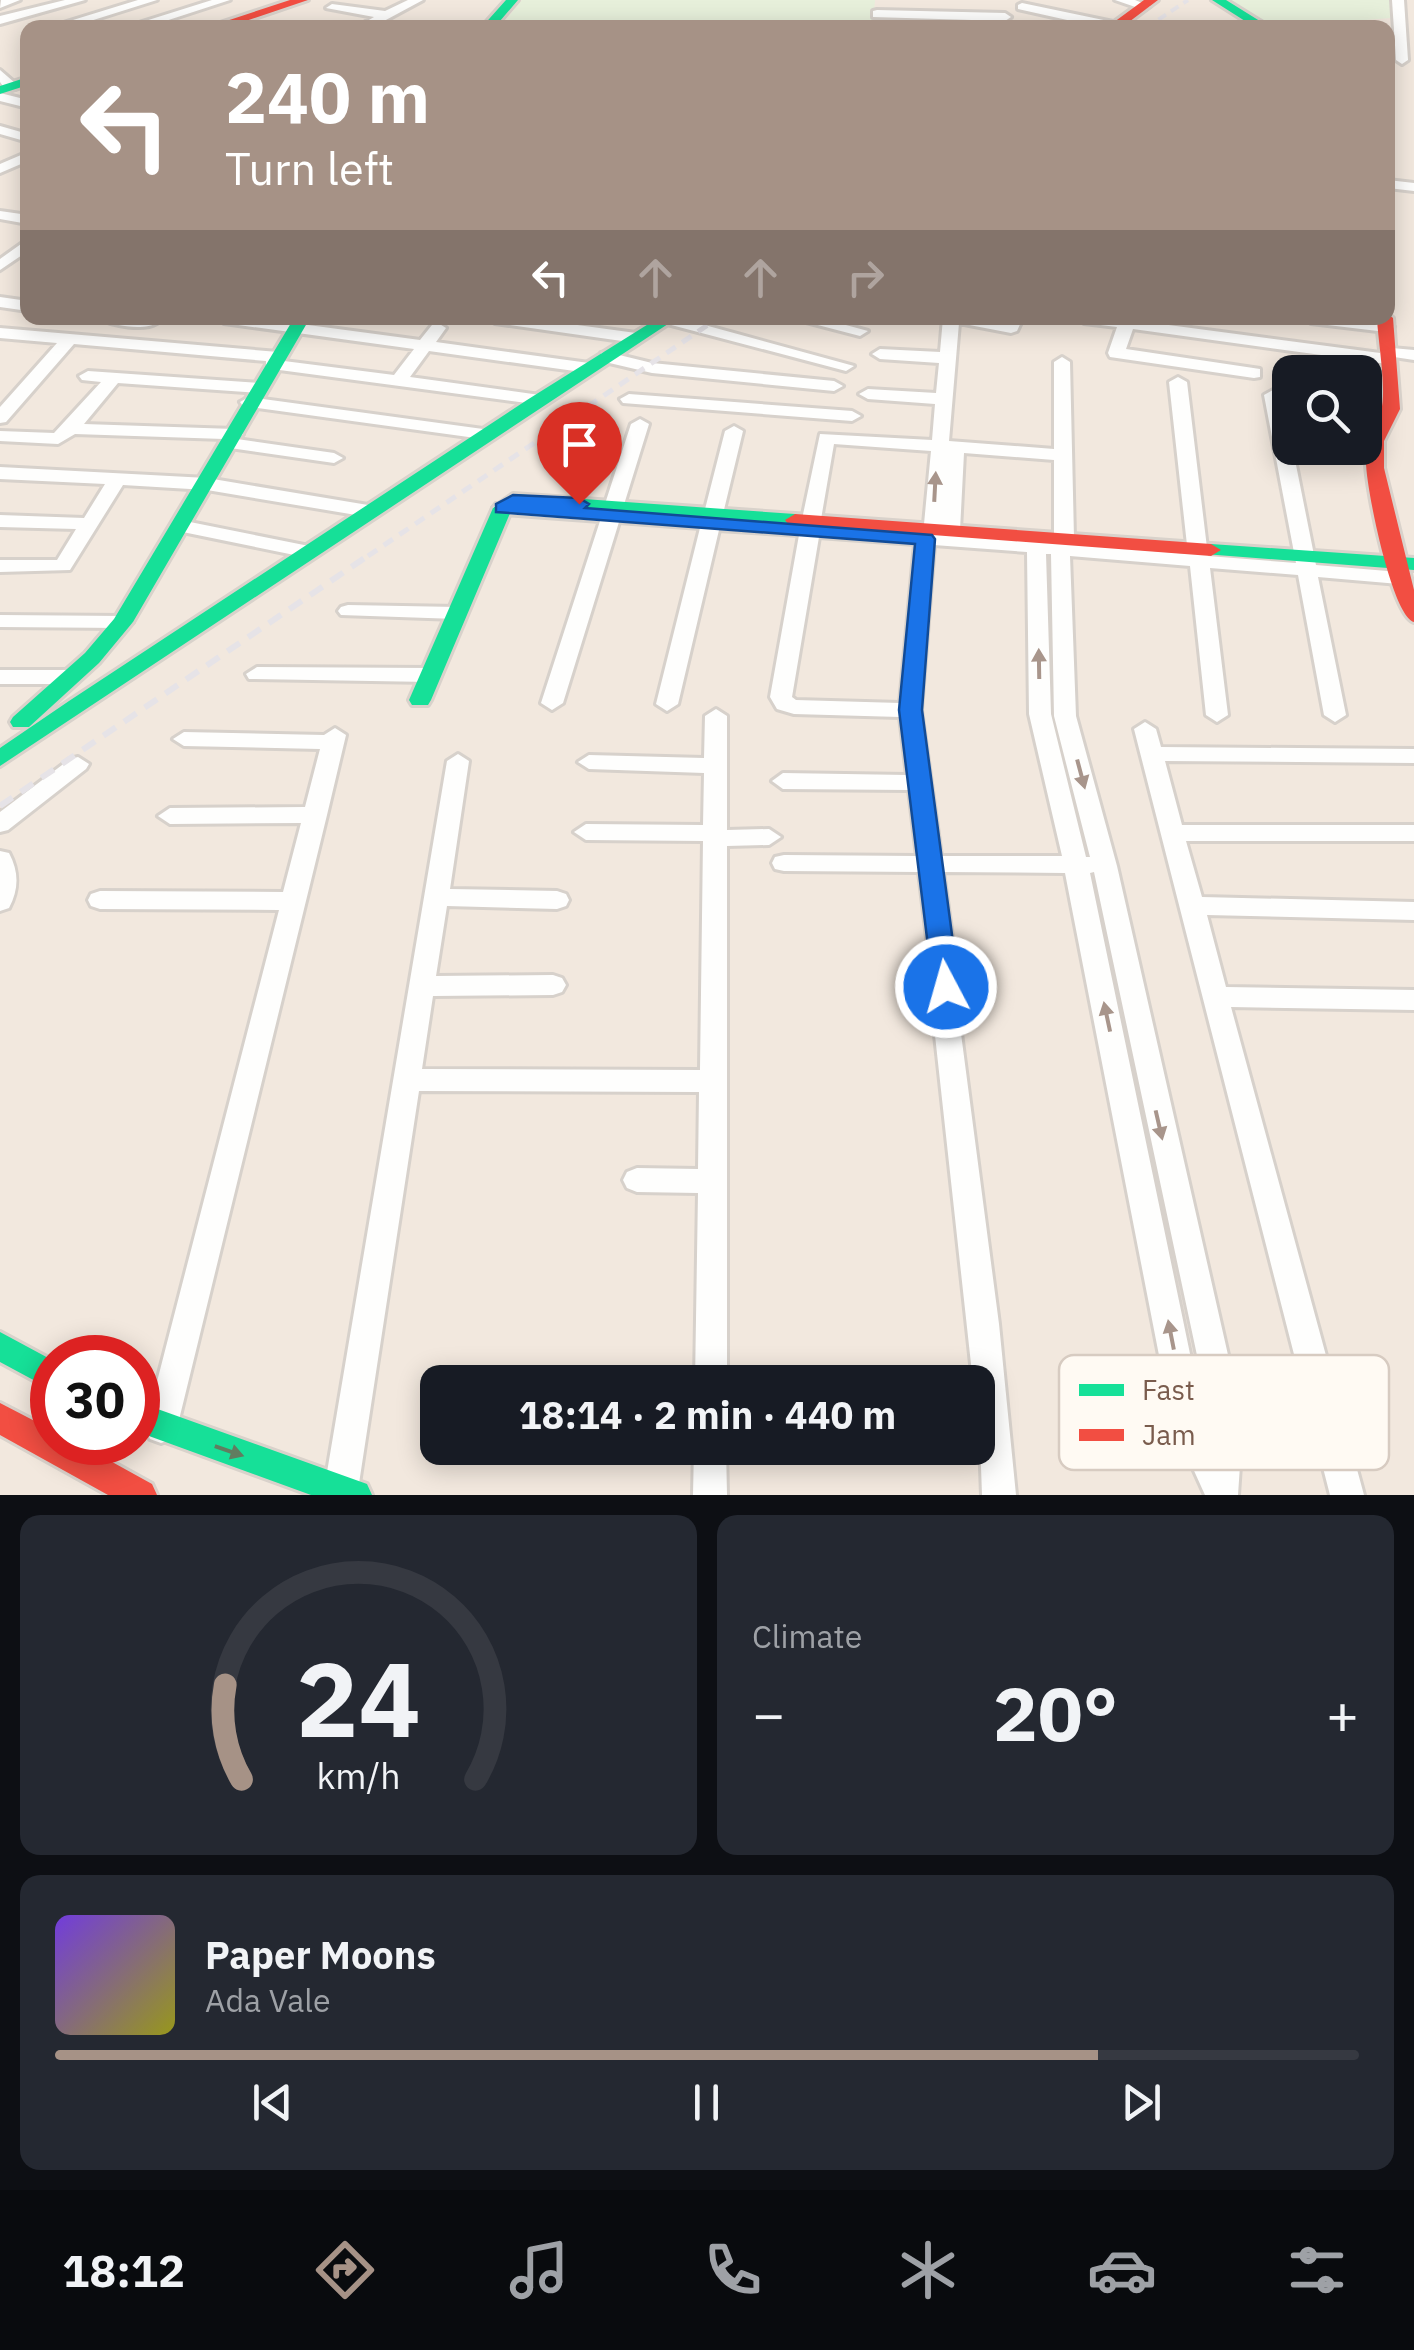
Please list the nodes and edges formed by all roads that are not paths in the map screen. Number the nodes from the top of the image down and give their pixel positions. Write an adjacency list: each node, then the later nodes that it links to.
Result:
1 (79, 0): 17 (street)
2 (150, 0): 19 (street)
3 (224, 0): 20 (street)
4 (366, 0): 11 (street)
5 (512, 0): 23 (main road)
6 (971, 0): 24 (street)
7 (1218, 0): 28 (main road)
8 (1398, 0): 29 (street)
9 (286, 2): 21 (main road)
10 (1139, 2): 27 (main road)
11 (411, 3): 16 (street)
12 (1028, 4): 25 (street); 26 (street)
13 (3, 7): 17 (street)
14 (332, 8): 16 (street)
15 (877, 14): 24 (street)
16 (386, 15): 22 (street)
17 (19, 17): 18 (street)
18 (22, 20)
19 (81, 20)
20 (156, 20)
21 (234, 20)
22 (376, 20)
23 (494, 20)
24 (960, 20)
25 (999, 20)
26 (1086, 20)
27 (1120, 20)
28 (1252, 20)
29 (1408, 37): 30 (street)
30 (1401, 61)
31 (148, 325): 46 (street)
32 (298, 325): 52 (main road)
33 (310, 325): 47 (street)
34 (545, 325): 44 (street)
35 (656, 325): 44 (main road)
36 (693, 325): 55 (street)
37 (829, 325): 42 (street)
38 (950, 325): 51 (street)
39 (1126, 325): 50 (street); 56 (street)
40 (1385, 325): 50 (main road)
41 (438, 328): 47 (street)
42 (860, 332)
43 (1, 335): 45 (street)
44 (636, 338): 53 (main road)
45 (69, 340): 46 (street); 68 (street)
46 (131, 344): 52 (street)
47 (424, 346): 53 (street); 59 (street)
48 (880, 354): 51 (street)
49 (1414, 354): 50 (street)
50 (1387, 355): 95 (main road)
51 (948, 358): 66 (street)
52 (275, 361): 59 (street); 63 (main road)
53 (598, 362): 61 (street); 65 (main road)
54 (1062, 362): 76 (street)
55 (846, 366)
56 (1254, 373)
57 (88, 376): 58 (street)
58 (113, 378): 63 (street); 70 (street)
59 (398, 381): 65 (street)
60 (1178, 382): 92 (street)
61 (834, 386)
62 (868, 394): 66 (street)
63 (254, 395): 72 (street); 74 (main road)
64 (628, 398): 67 (street)
65 (534, 399): 72 (main road)
66 (942, 399): 75 (street)
67 (852, 416)
68 (0, 418)
69 (640, 424): 83 (street)
70 (71, 428): 73 (street); 74 (street)
71 (734, 431): 84 (street)
72 (483, 434): 82 (main road)
73 (0, 436)
74 (232, 439): 77 (street); 81 (main road)
75 (946, 446): 76 (street); 88 (street); 89 (street)
76 (1062, 454): 90 (street)
77 (334, 458)
78 (1285, 465): 93 (street)
79 (0, 473): 80 (street)
80 (116, 480): 81 (street); 86 (street)
81 (207, 484): 82 (street); 87 (main road)
82 (368, 511): 91 (main road)
83 (611, 512): 84 (main road); 97 (main road); 106 (street)
84 (710, 518): 88 (main road); 107 (street)
85 (0, 521): 86 (street)
86 (89, 524): 94 (street)
87 (180, 526): 91 (street); 100 (main road)
88 (812, 526): 89 (main road); 108 (street)
89 (934, 532): 90 (main road); 108 (street)
90 (1052, 542): 92 (main road); 109 (street)
91 (309, 552): 116 (main road)
92 (1199, 555): 93 (main road); 110 (street)
93 (1304, 562): 95 (main road); 111 (street)
94 (0, 566)
95 (1403, 568): 98 (main road)
96 (348, 611): 97 (street)
97 (456, 613): 102 (main road)
98 (1414, 616)
99 (0, 622): 100 (street)
100 (122, 622): 104 (main road)
101 (257, 674): 102 (street)
102 (430, 675): 105 (main road)
103 (0, 677): 104 (street)
104 (68, 678): 113 (main road)
105 (420, 700)
106 (552, 703)
107 (667, 704)
108 (910, 710): 122 (street)
109 (1052, 715): 134 (street); 135 (street, one-way to 135)
110 (1217, 715)
111 (1335, 715)
112 (716, 716): 120 (street)
113 (0, 735)
114 (184, 739): 123 (street)
115 (1414, 756): 127 (street)
116 (0, 759)
117 (458, 761): 136 (street)
118 (589, 762): 120 (street)
119 (78, 764): 125 (street)
120 (716, 766): 129 (street)
121 (783, 781): 122 (street)
122 (918, 783): 133 (street)
123 (315, 814): 124 (street); 139 (street)
124 (170, 816)
125 (0, 824)
126 (586, 832): 129 (street)
127 (1172, 832): 128 (street); 141 (street)
128 (1414, 833)
129 (716, 835): 130 (street); 152 (street)
130 (769, 837)
131 (0, 859): 140 (street)
132 (784, 863): 133 (street)
133 (932, 864): 134 (street); 145 (street)
134 (1076, 865): 135 (street); 149 (street, one-way to 134)
135 (1105, 866): 150 (street)
136 (436, 897): 138 (street); 144 (street)
137 (100, 900): 139 (street)
138 (557, 900)
139 (292, 901): 161 (street)
140 (0, 902)
141 (1189, 906): 142 (street); 146 (street)
142 (1414, 911)
143 (554, 985): 144 (street)
144 (422, 986): 151 (street)
145 (946, 987)
146 (1214, 998): 147 (street); 158 (street)
147 (1414, 1000)
148 (947, 1026): 171 (street)
149 (1118, 1072): 150 (street); 156 (street, one-way to 149)
150 (1148, 1072): 157 (street, one-way to 157)
151 (407, 1080): 152 (street); 167 (street)
152 (712, 1082): 154 (street)
153 (637, 1180): 154 (street)
154 (712, 1181): 160 (street)
155 (0, 1346): 159 (main road)
156 (1175, 1355)
157 (1211, 1355)
158 (1310, 1355)
159 (30, 1363)
160 (711, 1365)
161 (160, 1382)
162 (0, 1418): 169 (main road)
163 (160, 1426): 167 (main road, one-way to 167)
164 (710, 1465): 170 (street)
165 (1211, 1470): 168 (street, one-way to 165)
166 (1340, 1470): 172 (street)
167 (348, 1492)
168 (1222, 1494)
169 (140, 1495)
170 (710, 1495)
171 (999, 1495)
172 (1347, 1495)

